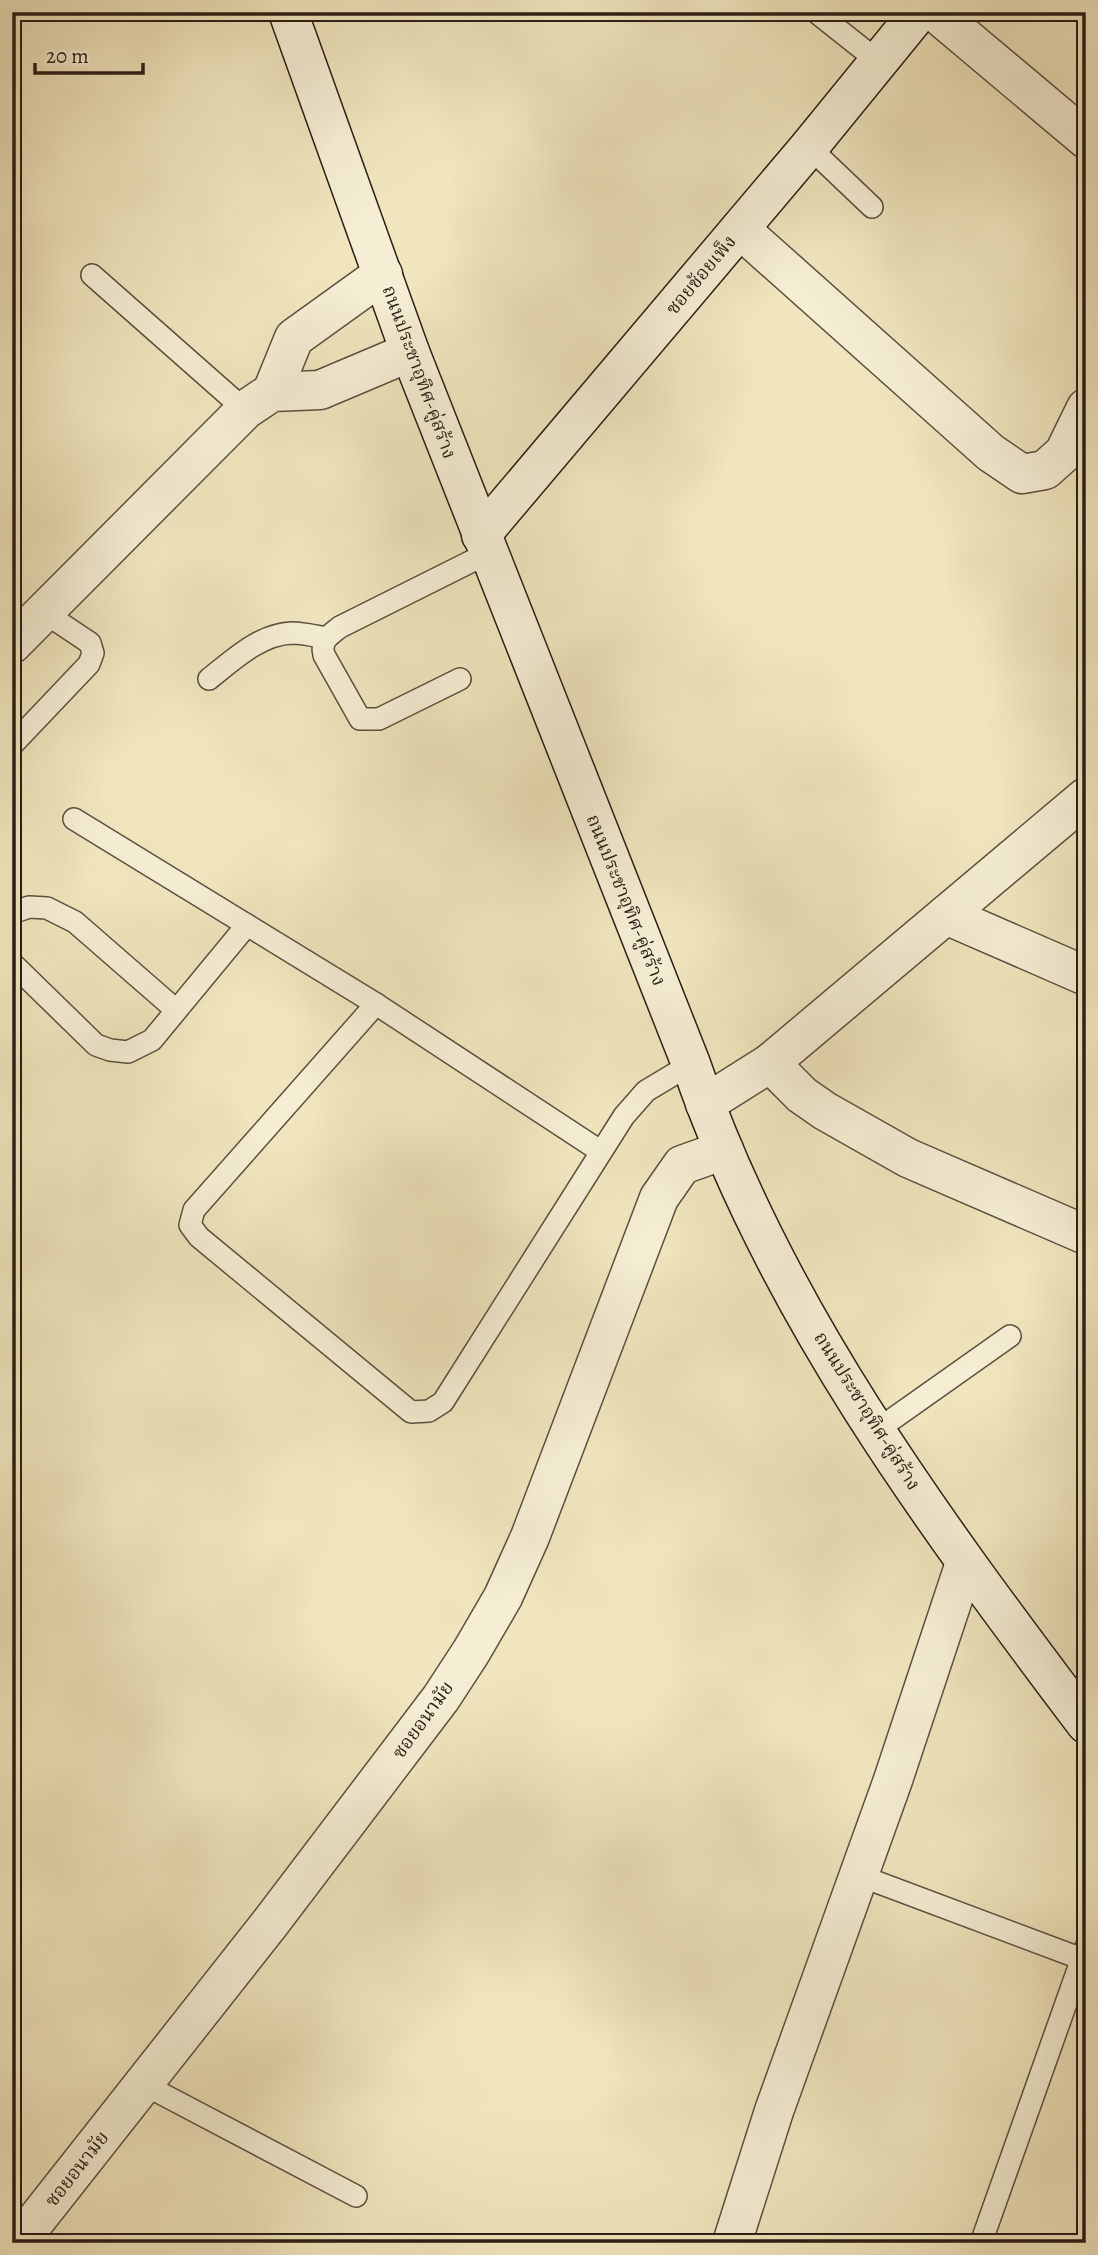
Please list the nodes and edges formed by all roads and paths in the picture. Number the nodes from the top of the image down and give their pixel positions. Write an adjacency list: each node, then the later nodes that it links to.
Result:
1 (288, 12): 10 (street, ถนนประชาอุทิศ-คู่สร้าง)
2 (816, 12): 5 (lane)
3 (919, 12): 5 (street, ซอยช้อยเพ็ง)
4 (935, 12): 6 (street)
5 (878, 62): 7 (street, ซอยช้อยเพ็ง)
6 (1086, 139)
7 (810, 148): 8 (lane); 9 (street, ซอยช้อยเพ็ง)
8 (872, 206)
9 (740, 229): 14 (street); 15 (street, ซอยช้อยเพ็ง)
10 (383, 274): 12 (street, ถนนประชาอุทิศ-คู่สร้าง); 13 (street)
11 (92, 275): 13 (lane)
12 (410, 352): 13 (street); 15 (street, ถนนประชาอุทิศ-คู่สร้าง)
13 (258, 401): 16 (street)
14 (1086, 408)
15 (485, 544): 17 (lane); 31 (street, ถนนประชาอุทิศ-คู่สร้าง)
16 (23, 630): 20 (lane)
17 (326, 638): 18 (lane); 19 (lane)
18 (460, 678)
19 (209, 679)
20 (12, 745)
21 (1086, 797): 24 (street)
22 (74, 819): 25 (lane)
23 (12, 914): 29 (lane)
24 (946, 915): 27 (street); 30 (street)
25 (247, 925): 28 (lane); 29 (lane)
26 (12, 963): 29 (lane)
27 (1086, 976)
28 (376, 1004): 34 (lane); 34 (lane)
29 (176, 1010)
30 (769, 1063): 32 (street); 35 (street)
31 (691, 1064): 32 (street, ถนนประชาอุทิศ-คู่สร้าง); 34 (lane)
32 (705, 1104): 33 (street, ถนนประชาอุทิศ-คู่สร้าง)
33 (724, 1150): 37 (street, ถนนประชาอุทิศ-คู่สร้าง); 42 (street, ซอยอนามัย)
34 (600, 1151)
35 (1086, 1236)
36 (1010, 1336): 37 (lane)
37 (877, 1430): 38 (street, ถนนประชาอุทิศ-คู่สร้าง)
38 (965, 1563): 39 (street, ถนนประชาอุทิศ-คู่สร้าง); 40 (street)
39 (1086, 1724)
40 (858, 1875): 41 (lane); 45 (street)
41 (1084, 1953): 46 (lane)
42 (143, 2084): 43 (lane); 44 (street, ซอยอนามัย)
43 (356, 2196)
44 (18, 2243)
45 (732, 2243)
46 (981, 2243)

